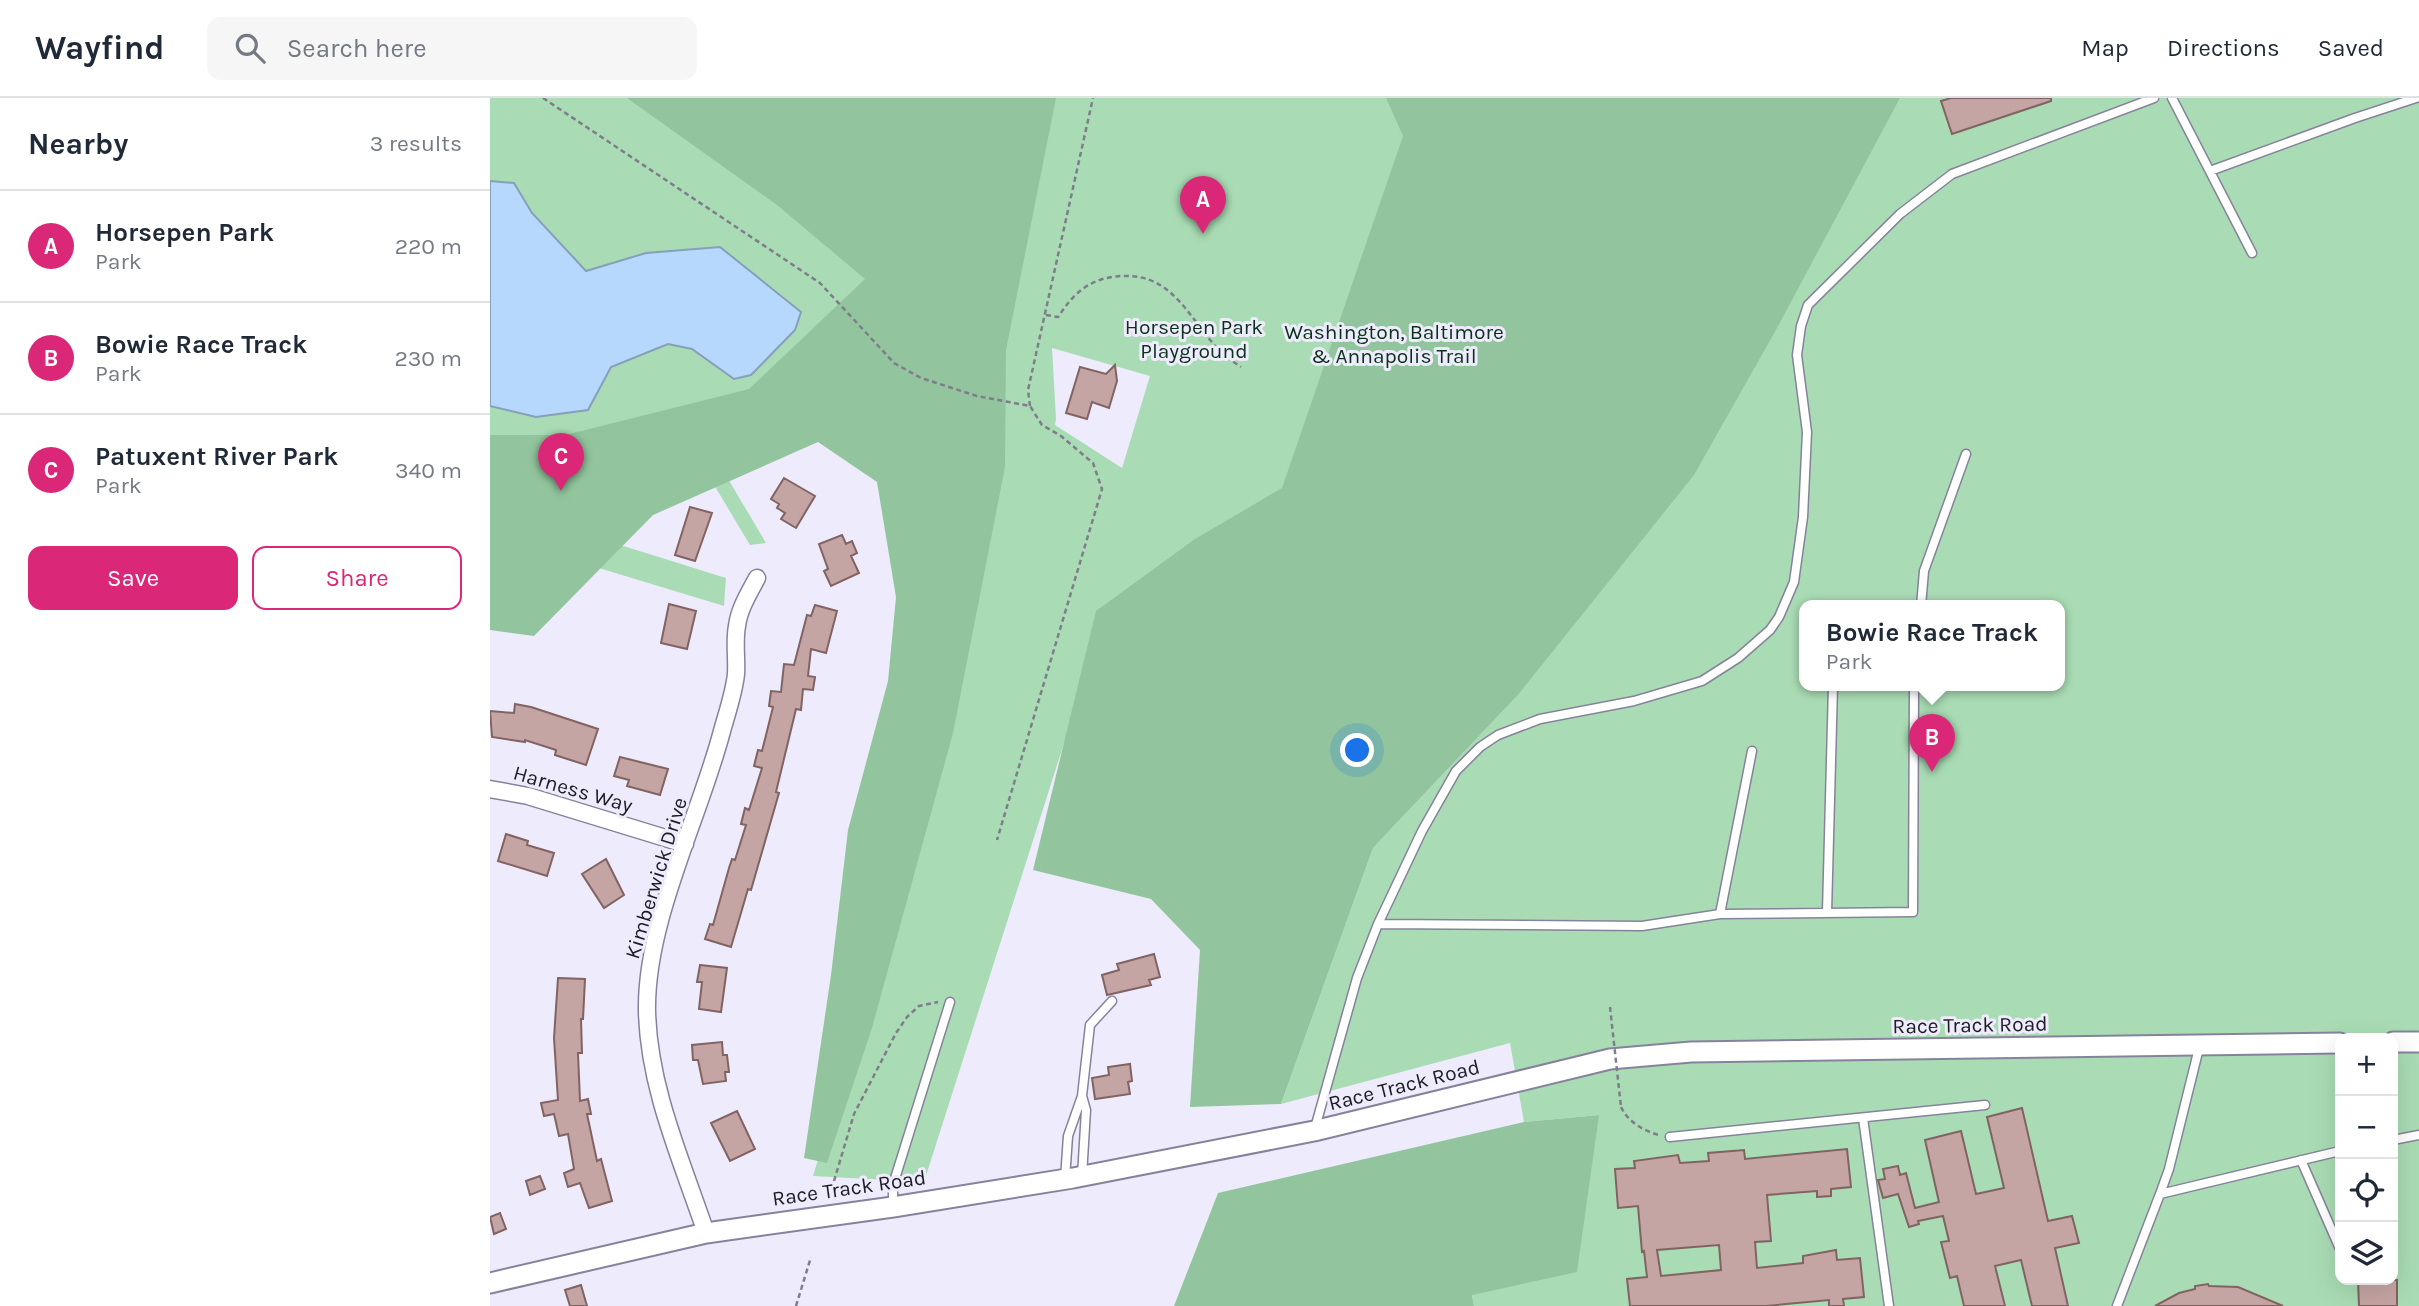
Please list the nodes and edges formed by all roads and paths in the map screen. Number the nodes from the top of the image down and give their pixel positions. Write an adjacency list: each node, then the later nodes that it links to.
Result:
1 (543, 98): 10 (path)
2 (1093, 98): 8 (path)
3 (2154, 98): 22 (lane)
4 (2172, 98): 6 (lane)
5 (2416, 98): 6 (lane)
6 (2210, 171): 7 (lane)
7 (2252, 253)
8 (1045, 315): 9 (path); 10 (path)
9 (1241, 367)
10 (1030, 407): 18 (path)
11 (1966, 454): 13 (lane)
12 (757, 578): 19 (street, Kimberwick Drive)
13 (1921, 600)
14 (1833, 691): 20 (lane)
15 (1914, 691): 20 (lane)
16 (1752, 751): 21 (lane)
17 (490, 789): 19 (street, Harness Way)
18 (997, 840)
19 (685, 844): 43 (street, Kimberwick Drive)
20 (1827, 912): 21 (lane)
21 (1720, 914): 22 (lane)
22 (1378, 924): 33 (lane)
23 (1112, 1001): 30 (lane)
24 (950, 1002): 40 (path); 42 (lane)
25 (1610, 1006): 35 (path, bridge)
26 (2398, 1042): 27 (street)
27 (2419, 1042)
28 (2335, 1043): 29 (street, Race Track Road)
29 (2200, 1044): 33 (street, Race Track Road); 41 (lane)
30 (1083, 1096): 39 (lane); 39 (lane)
31 (1985, 1105): 32 (lane)
32 (1863, 1118): 35 (lane); 48 (lane)
33 (1314, 1131): 39 (street, Race Track Road)
34 (2419, 1135): 36 (lane)
35 (1670, 1137)
36 (2398, 1139)
37 (2335, 1152): 38 (lane)
38 (2301, 1160): 41 (lane); 44 (lane)
39 (1074, 1177): 42 (street, Race Track Road)
40 (834, 1181)
41 (2160, 1194): 49 (lane)
42 (892, 1207): 43 (street, Race Track Road)
43 (706, 1233): 46 (street, Race Track Road)
44 (2335, 1238)
45 (811, 1257): 47 (path)
46 (490, 1283)
47 (796, 1306)
48 (1889, 1306)
49 (2117, 1306)

